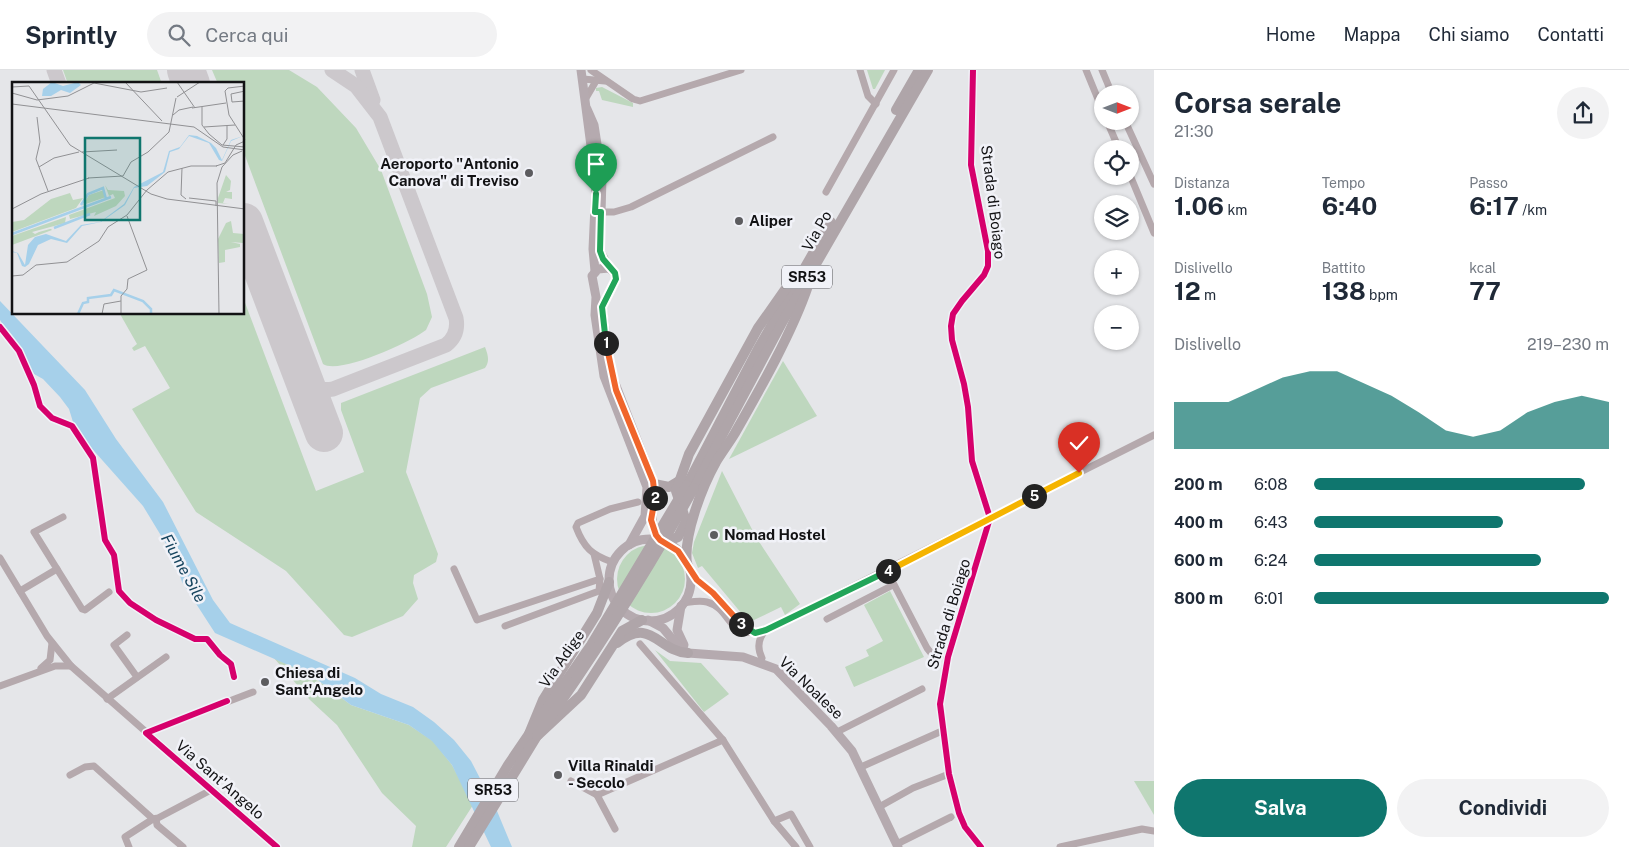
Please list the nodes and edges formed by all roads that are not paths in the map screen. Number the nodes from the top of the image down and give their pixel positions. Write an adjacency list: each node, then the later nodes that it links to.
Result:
1 (591, 70): 12 (street)
2 (741, 70): 10 (street)
3 (860, 70): 16 (street)
4 (894, 70): 16 (street)
5 (919, 70): 24 (highway, Via Po / SR53)
6 (928, 70): 24 (highway, Via Po / SR53)
7 (972, 70): 34 (street, Strada di Boiago)
8 (1086, 70): 14 (street)
9 (1102, 70): 13 (street)
10 (732, 71): 12 (street)
11 (582, 75): 12 (street); 15 (main road)
12 (597, 78): 15 (street)
13 (1108, 85)
14 (1094, 90)
15 (586, 98): 22 (main road)
16 (876, 104): 21 (street)
17 (1129, 130): 19 (street)
18 (773, 137): 22 (street)
19 (1154, 184)
20 (1134, 185): 23 (street)
21 (826, 192)
22 (598, 212): 25 (main road); 26 (main road)
23 (1154, 233)
24 (813, 259): 31 (highway, Via Po / SR53); 42 (highway)
25 (609, 268): 26 (main road); 28 (main road)
26 (595, 271): 27 (main road)
27 (594, 286): 28 (main road); 38 (main road)
28 (612, 288): 30 (main road)
29 (1154, 435): 34 (street)
30 (654, 484): 31 (highway); 37 (main road)
31 (686, 485): 37 (highway); 76 (highway, Via Adige / SR53, bridge)
32 (638, 502): 39 (street)
33 (63, 517): 43 (street)
34 (990, 518): 35 (street); 36 (street, Strada di Boiago)
35 (975, 526): 36 (street); 45 (street)
36 (988, 530): 63 (street, Strada di Boiago)
37 (663, 541): 38 (main road); 42 (main road)
38 (629, 544): 41 (main road)
39 (594, 554): 41 (street); 46 (street)
40 (0, 558): 48 (street, Via Sant'Angelo)
41 (612, 562): 46 (main road)
42 (688, 567): 50 (main road); 55 (street)
43 (57, 569): 48 (street); 49 (street)
44 (454, 569): 46 (street)
45 (887, 571): 47 (street); 54 (street)
46 (605, 580): 52 (main road); 53 (street); 76 (highway, bridge)
47 (893, 585): 51 (street); 63 (street)
48 (20, 591): 57 (street, Via Sant'Angelo)
49 (109, 592)
50 (682, 604): 52 (main road); 55 (street); 64 (main road)
51 (827, 619)
52 (645, 620): 59 (highway); 60 (main road)
53 (506, 626)
54 (766, 630): 55 (street); 64 (street)
55 (755, 633)
56 (127, 635): 68 (street)
57 (52, 643): 61 (street, Via Sant'Angelo); 65 (street)
58 (640, 644): 77 (street)
59 (612, 647): 60 (highway); 76 (highway, bridge)
60 (688, 653): 66 (main road, Via Noalese)
61 (62, 656): 65 (street); 67 (street, Via Sant'Angelo)
62 (166, 657): 68 (street)
63 (948, 657): 73 (street, Strada di Boiago)
64 (762, 658): 66 (main road)
65 (52, 664): 67 (street); 69 (street)
66 (771, 665): 74 (main road, Via Noalese)
67 (71, 666): 72 (street, Via Sant'Angelo)
68 (137, 677): 72 (street)
69 (0, 686)
70 (922, 689): 74 (street)
71 (253, 692): 75 (street)
72 (107, 699): 75 (street, Via Sant'Angelo)
73 (942, 731): 78 (street); 79 (street, Strada di Boiago)
74 (837, 732): 78 (main road, Via Noalese)
75 (146, 733): 82 (street, Via Sant'Angelo)
76 (533, 735): 94 (highway, Via Adige / SR53); 95 (highway, Via Adige / SR53)
77 (723, 740): 83 (street); 87 (street)
78 (861, 767): 84 (main road, Via Noalese)
79 (949, 774): 84 (street); 98 (street, Strada di Boiago)
80 (70, 775): 86 (street)
81 (570, 781): 83 (street)
82 (211, 790): 86 (street); 93 (street, Via Sant'Angelo)
83 (597, 795): 88 (street)
84 (879, 807): 90 (main road, Via Noalese)
85 (951, 817): 90 (street)
86 (154, 819): 91 (street); 92 (street)
87 (774, 821): 96 (street); 97 (street)
88 (615, 829)
89 (1154, 831): 99 (street)
90 (898, 845)
91 (129, 847)
92 (183, 847)
93 (277, 847)
94 (459, 847)
95 (469, 847)
96 (796, 847)
97 (810, 847)
98 (981, 847)
99 (1060, 847)

